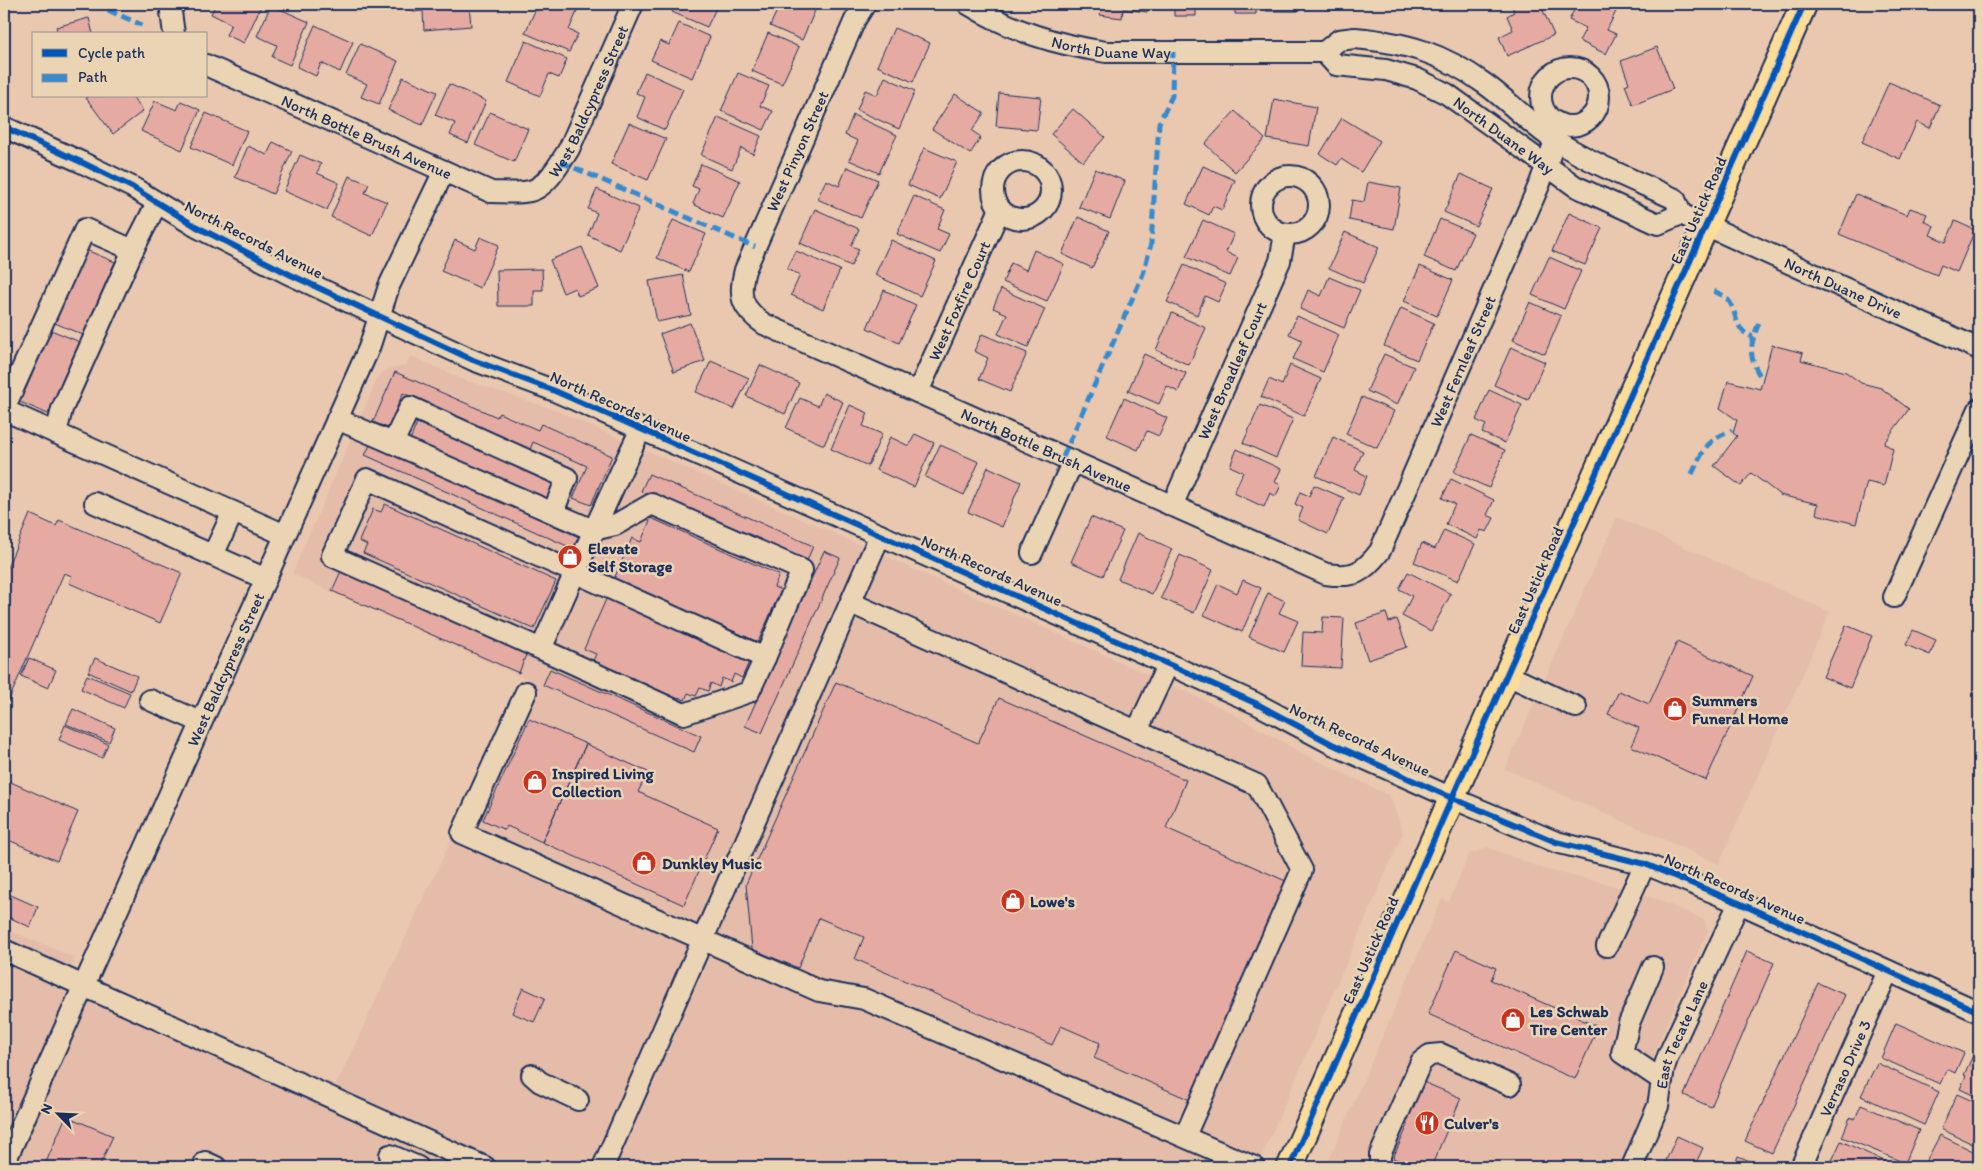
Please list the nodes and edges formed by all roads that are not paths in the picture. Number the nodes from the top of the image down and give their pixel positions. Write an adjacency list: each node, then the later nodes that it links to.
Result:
1 (174, 4): 6 (street)
2 (633, 4): 13 (street, West Baldcypress Street)
3 (865, 4): 20 (street, West Pinyon Street)
4 (968, 4): 7 (street, North Duane Way)
5 (1804, 4): 17 (main road, East Ustick Road)
6 (174, 32)
7 (1324, 52): 10 (street, North Duane Way); 11 (street, North Duane Way)
8 (208, 66): 12 (street, North Bottle Brush Avenue)
9 (4, 128): 14 (street, North Records Avenue)
10 (1556, 132): 11 (street, West Fernleaf Street); 16 (street, North Duane Way)
11 (1546, 166): 16 (street, North Duane Way); 41 (street, West Fernleaf Street)
12 (444, 171): 13 (street, North Bottle Brush Avenue); 21 (street, West Baldcypress Street)
13 (532, 191)
14 (157, 203): 19 (street); 21 (street, North Records Avenue)
15 (1000, 209): 23 (street, West Foxfire Court)
16 (1681, 214): 17 (street, North Duane Way)
17 (1706, 226): 22 (street, North Duane Drive); 48 (main road, East Ustick Road)
18 (1286, 234): 32 (street, West Broadleaf Court)
19 (133, 250): 25 (street); 28 (street)
20 (743, 303): 23 (street, North Bottle Brush Avenue)
21 (379, 317): 26 (street, West Baldcypress Street); 27 (street, North Records Avenue)
22 (1979, 349)
23 (918, 392): 30 (street, North Bottle Brush Avenue)
24 (1979, 409): 43 (street)
25 (4, 410): 28 (street)
26 (337, 419): 29 (street); 36 (street, West Baldcypress Street)
27 (641, 429): 35 (street); 37 (street, North Records Avenue)
28 (56, 433): 33 (street)
29 (393, 443): 34 (street); 34 (street)
30 (1073, 462): 32 (street, North Bottle Brush Avenue); 38 (street)
31 (95, 503): 39 (street)
32 (1172, 506): 41 (street, North Bottle Brush Avenue)
33 (233, 512): 36 (street); 39 (street)
34 (553, 512): 35 (street)
35 (593, 530): 40 (street); 46 (street)
36 (285, 535): 42 (street, West Baldcypress Street)
37 (880, 535): 44 (street); 47 (street, North Records Avenue)
38 (1032, 553)
39 (214, 555): 42 (street)
40 (574, 573): 45 (street); 45 (street); 46 (street)
41 (1358, 573)
42 (266, 578): 52 (street, West Baldcypress Street)
43 (1894, 597)
44 (851, 603): 53 (street); 57 (street)
45 (541, 649): 46 (street)
46 (765, 658)
47 (1168, 664): 53 (street); 54 (street, North Records Avenue)
48 (1507, 676): 51 (street); 54 (main road, East Ustick Road)
49 (526, 692): 57 (street)
50 (150, 700): 52 (street)
51 (1576, 707)
52 (201, 722): 62 (street, West Baldcypress Street)
53 (1137, 731): 68 (street)
54 (1452, 798): 55 (street, North Records Avenue); 75 (main road, East Ustick Road)
55 (1646, 864): 56 (street, North Records Avenue); 58 (street)
56 (1739, 903): 61 (street, North Records Avenue); 65 (street, East Tecate Lane)
57 (703, 940): 68 (street); 73 (street)
58 (1607, 946)
59 (4, 950): 62 (street)
60 (1653, 967): 65 (street)
61 (1888, 971): 63 (street, North Records Avenue); 78 (street, Verraso Drive 3)
62 (83, 987): 70 (street, West Baldcypress Street); 72 (street)
63 (1979, 1012)
64 (532, 1075): 67 (street)
65 (1662, 1080): 77 (street, East Tecate Lane)
66 (1510, 1085): 76 (street)
67 (578, 1100)
68 (1185, 1136): 74 (street)
69 (390, 1155): 71 (street)
70 (4, 1164)
71 (418, 1167)
72 (485, 1167)
73 (604, 1167)
74 (1254, 1167)
75 (1290, 1167)
76 (1380, 1167)
77 (1632, 1167)
78 (1800, 1167)

